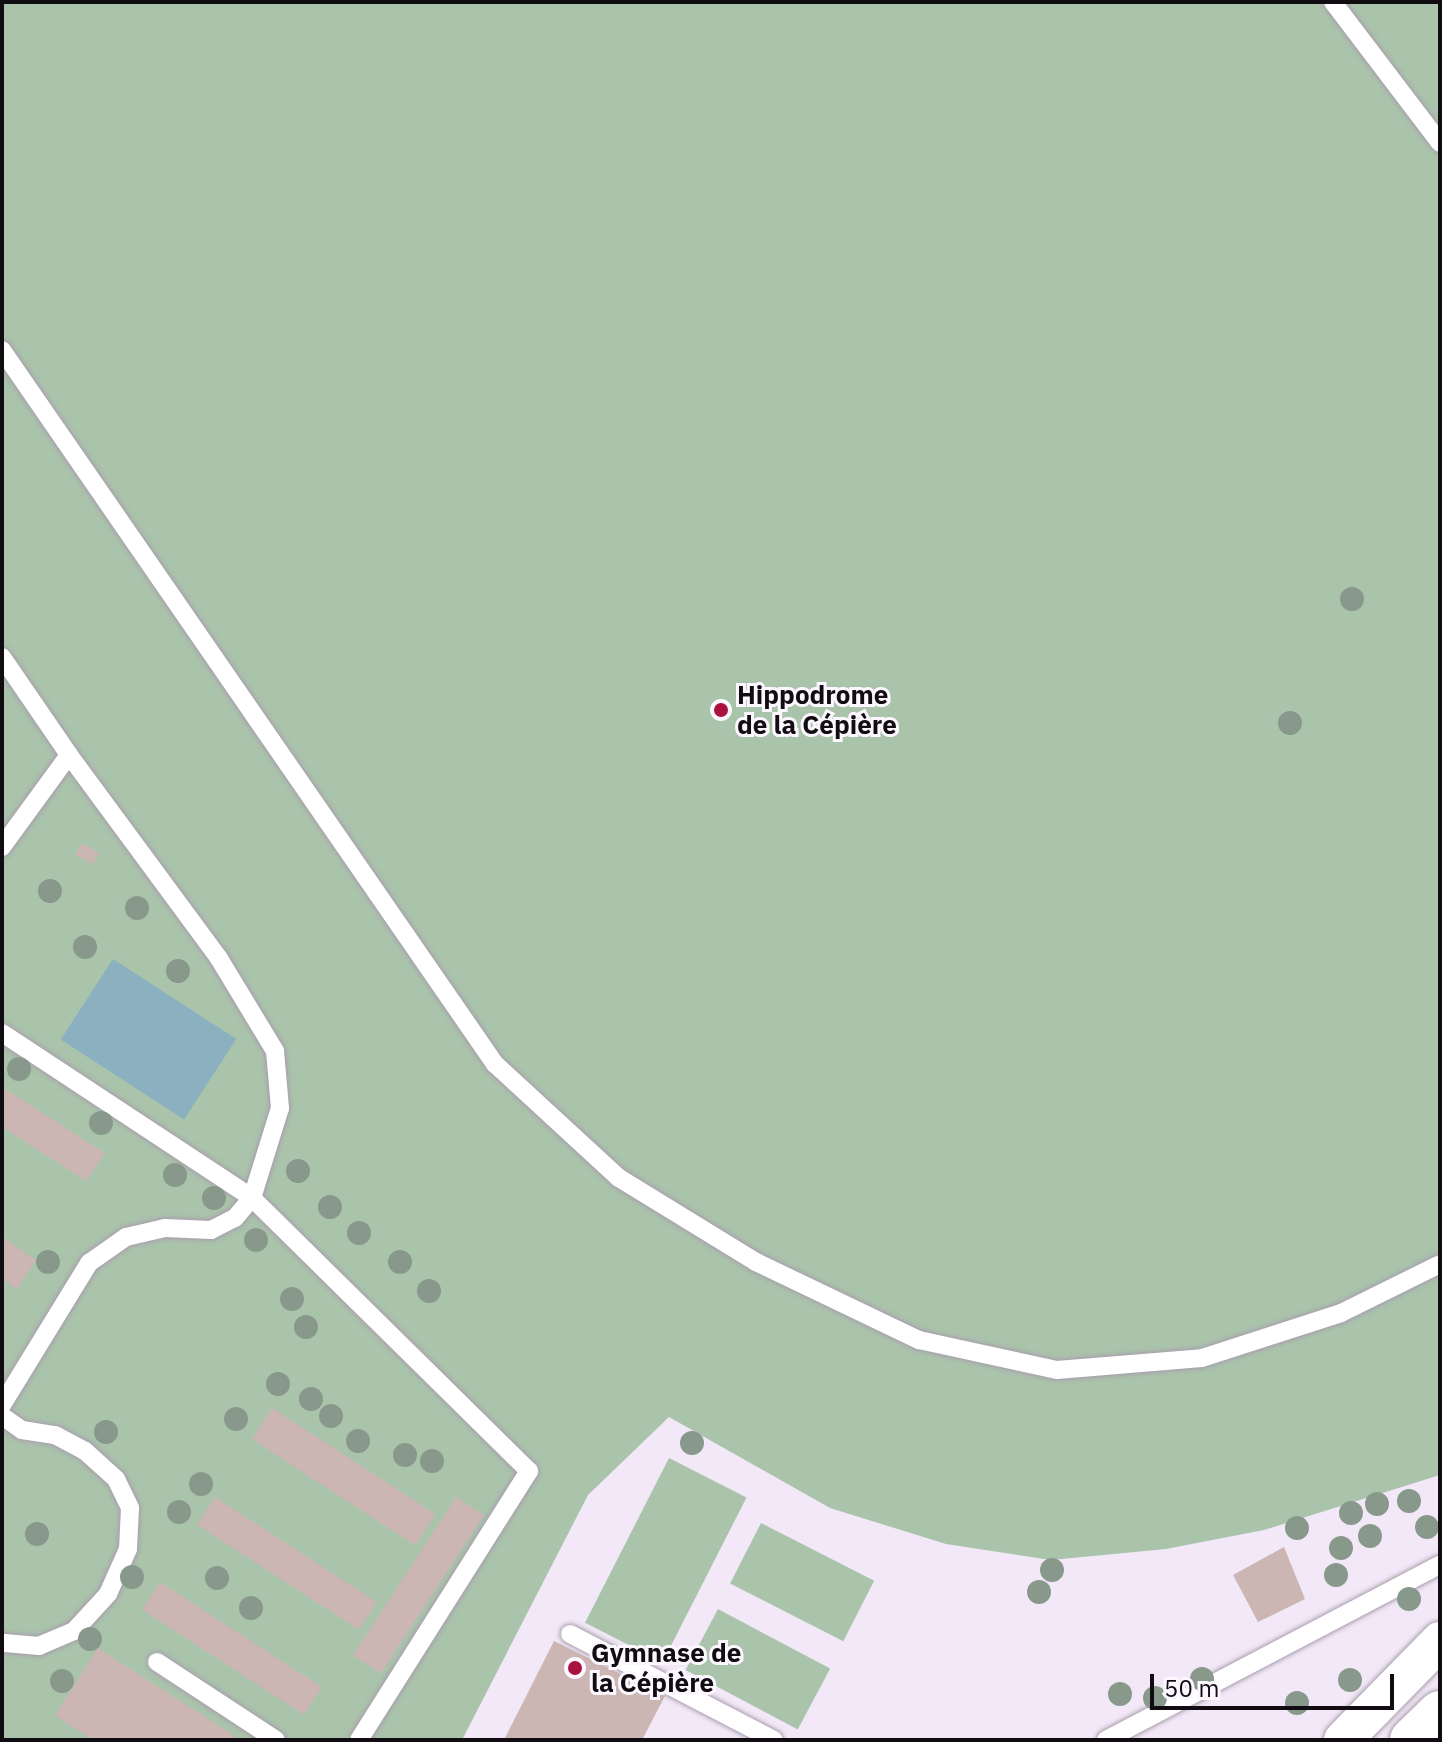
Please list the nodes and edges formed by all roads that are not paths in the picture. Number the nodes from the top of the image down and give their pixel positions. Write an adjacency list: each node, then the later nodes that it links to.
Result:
1 (1333, 2): 2 (lane)
2 (1440, 143)
3 (2, 350): 9 (lane)
4 (2, 657): 5 (lane)
5 (69, 755): 6 (lane); 8 (lane)
6 (2, 847)
7 (2, 1033): 8 (lane)
8 (252, 1198): 10 (lane); 19 (lane)
9 (1440, 1264)
10 (2, 1405)
11 (2, 1416): 15 (lane)
12 (1440, 1565): 21 (lane)
13 (570, 1634): 20 (lane)
14 (1440, 1641): 22 (street)
15 (2, 1643)
16 (157, 1662): 18 (lane)
17 (1440, 1713): 23 (highway)
18 (276, 1740)
19 (359, 1740)
20 (774, 1740)
21 (1106, 1740)
22 (1343, 1740)
23 (1412, 1740)

